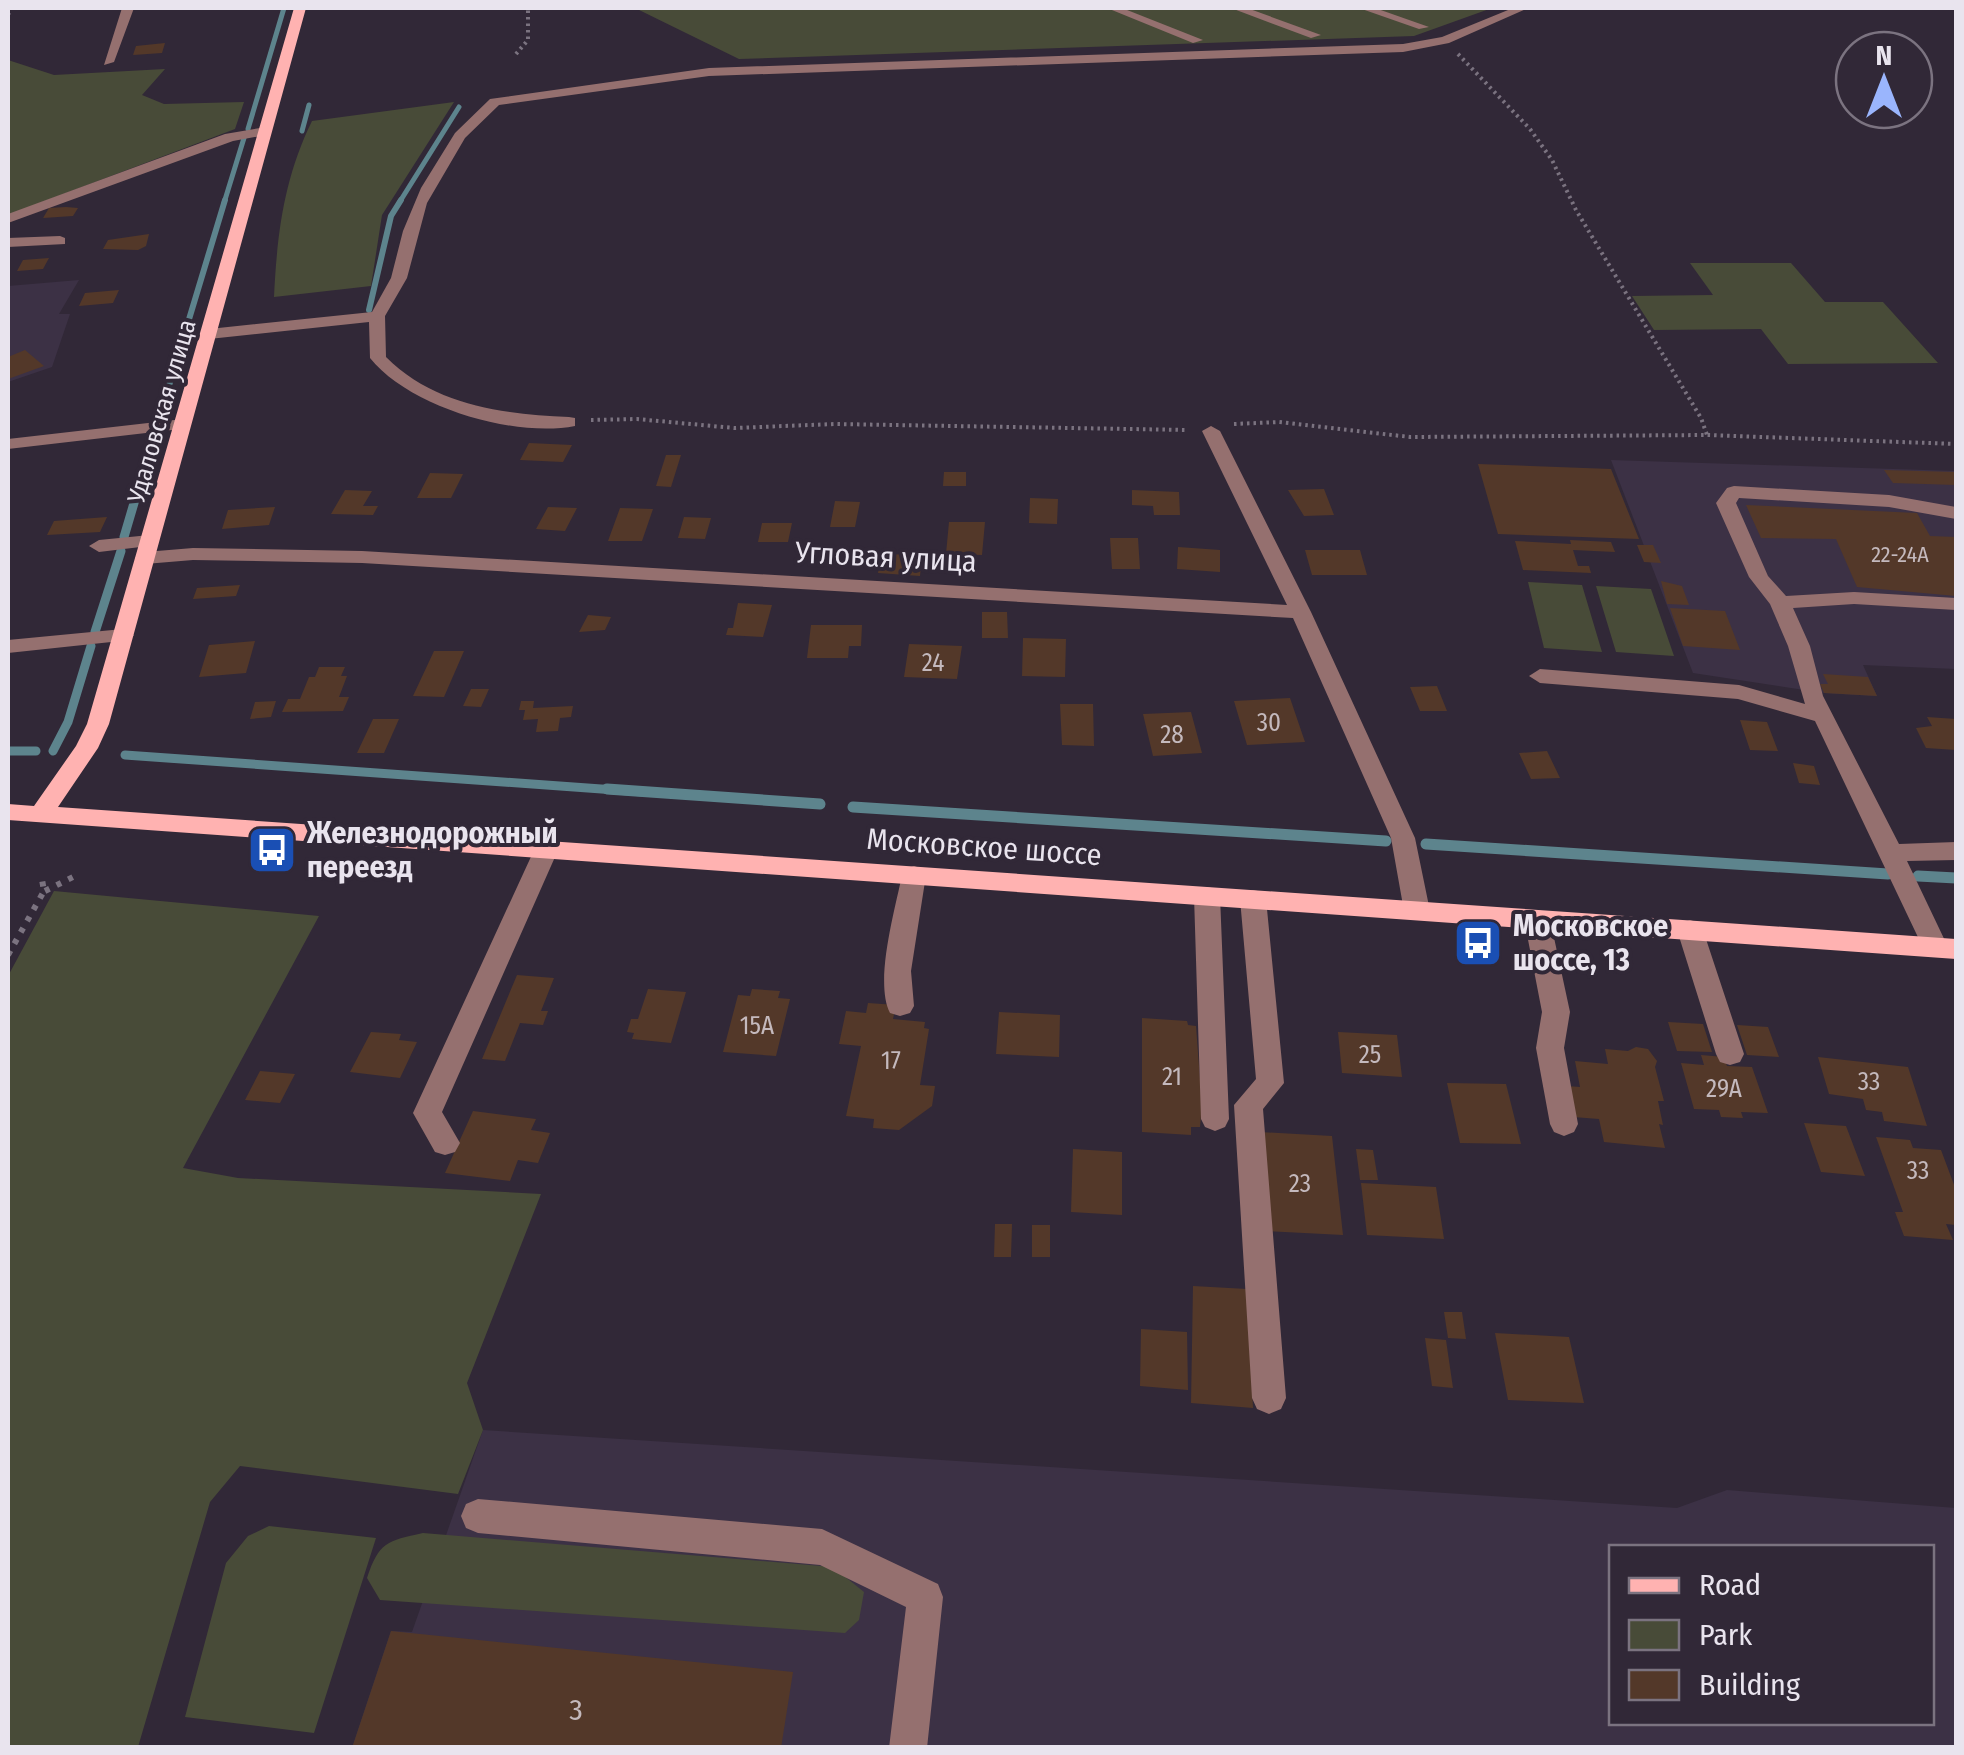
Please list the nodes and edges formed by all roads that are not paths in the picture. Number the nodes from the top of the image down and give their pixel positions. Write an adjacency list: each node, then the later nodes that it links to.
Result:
1 (128, 8): 10 (street)
2 (300, 8): 11 (main road, Удаловская улица)
3 (1113, 8): 9 (street)
4 (1237, 8): 8 (street)
5 (1365, 8): 7 (street)
6 (1522, 8): 15 (street)
7 (1423, 27)
8 (1315, 35)
9 (1197, 40)
10 (108, 62)
11 (266, 131): 12 (street); 16 (main road, Удаловская улица)
12 (8, 219)
13 (60, 240): 14 (street)
14 (8, 243)
15 (377, 316): 16 (street); 17 (street)
16 (209, 334): 18 (main road, Удаловская улица)
17 (569, 422)
18 (183, 424): 20 (street); 23 (main road, Удаловская улица)
19 (1211, 430): 26 (street)
20 (8, 444)
21 (1956, 513): 24 (street)
22 (99, 546): 23 (street, Угловая улица)
23 (147, 550): 26 (street, Угловая улица); 27 (main road, Удаловская улица)
24 (1780, 604): 25 (street); 30 (street)
25 (1956, 604)
26 (1301, 612): 39 (street)
27 (123, 635): 28 (street); 32 (main road, Удаловская улица)
28 (8, 646)
29 (1540, 676): 30 (street)
30 (1823, 716): 35 (street)
31 (8, 812): 32 (main road, Московское шоссе)
32 (40, 814): 33 (main road, Московское шоссе)
33 (547, 848): 36 (main road, Московское шоссе); 47 (street)
34 (1956, 850): 35 (street)
35 (1890, 853): 42 (street)
36 (914, 875): 37 (main road, Московское шоссе); 43 (street)
37 (1208, 896): 38 (main road, Московское шоссе); 45 (street)
38 (1253, 899): 39 (main road, Московское шоссе); 48 (street)
39 (1416, 911): 40 (main road, Московское шоссе)
40 (1537, 919): 41 (main road, Московское шоссе); 46 (street)
41 (1690, 930): 42 (main road, Московское шоссе); 44 (street)
42 (1946, 948)
43 (900, 1006)
44 (1730, 1054)
45 (1216, 1118)
46 (1564, 1124)
47 (445, 1143)
48 (1269, 1398)
49 (478, 1516): 50 (street)
50 (908, 1748)

